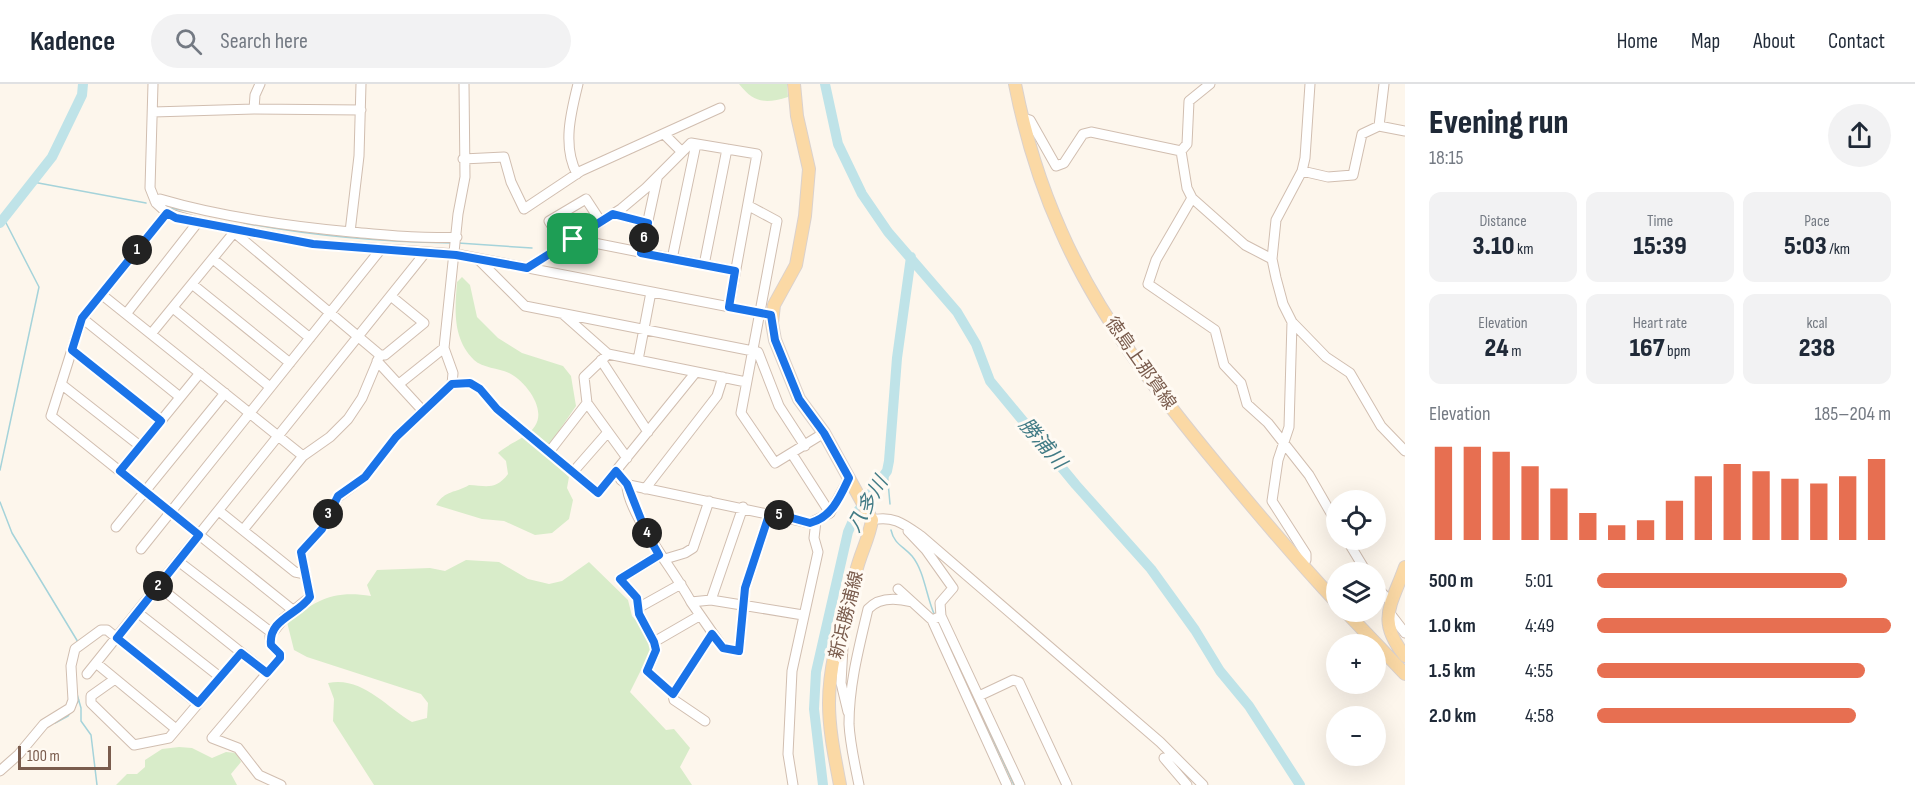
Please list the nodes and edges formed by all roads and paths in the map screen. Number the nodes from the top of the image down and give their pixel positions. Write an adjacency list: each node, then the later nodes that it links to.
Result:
1 (153, 84): 14 (street)
2 (260, 84): 12 (street)
3 (361, 84): 13 (street)
4 (464, 84): 23 (street)
5 (578, 84): 25 (street)
6 (794, 84): 60 (main road)
7 (1015, 84): 15 (main road, 徳島上那賀線)
8 (1210, 84): 21 (street)
9 (1310, 84): 24 (street)
10 (1384, 84): 16 (street)
11 (720, 108): 18 (street)
12 (254, 109): 13 (street); 14 (street)
13 (361, 110): 36 (street)
14 (153, 112): 28 (street)
15 (1023, 118): 21 (street); 123 (main road, 徳島上那賀線)
16 (1379, 126): 17 (street); 24 (street)
17 (1405, 131)
18 (664, 134): 22 (street); 25 (street)
19 (696, 144): 20 (street); 22 (street); 46 (street)
20 (727, 149): 29 (street); 48 (street)
21 (1181, 151): 27 (street)
22 (682, 152): 26 (street)
23 (463, 159): 25 (street); 37 (street)
24 (1302, 171): 47 (street)
25 (577, 174)
26 (657, 177): 31 (street); 34 (street)
27 (1192, 198): 47 (street); 92 (street)
28 (155, 201): 30 (street); 36 (street)
29 (749, 206): 50 (street); 60 (street)
30 (167, 213): 32 (street); 53 (street)
31 (613, 214): 33 (street); 34 (street)
32 (198, 222): 35 (street); 59 (street)
33 (601, 222): 38 (street); 39 (street)
34 (648, 223): 42 (street)
35 (236, 231): 40 (street); 44 (street); 57 (street)
36 (350, 232): 37 (street)
37 (457, 237): 43 (street)
38 (573, 239): 39 (street); 42 (street)
39 (564, 245): 49 (street)
40 (381, 249): 41 (street); 57 (street)
41 (425, 253): 43 (street); 54 (street)
42 (641, 253): 46 (street)
43 (456, 255): 45 (street); 67 (street)
44 (213, 259): 51 (street); 65 (street)
45 (478, 259): 49 (street); 58 (street)
46 (672, 259): 48 (street)
47 (1272, 260): 62 (street)
48 (704, 266): 50 (street)
49 (527, 268): 52 (street)
50 (735, 271): 55 (street)
51 (192, 284): 56 (street); 73 (street)
52 (651, 292): 55 (street); 63 (street)
53 (101, 294): 59 (street); 61 (street)
54 (392, 297): 66 (street); 71 (street)
55 (729, 307): 60 (street)
56 (172, 308): 64 (street); 81 (street)
57 (330, 312): 65 (street); 66 (street)
58 (562, 313): 63 (street); 70 (street)
59 (126, 314): 64 (street)
60 (765, 314): 69 (street); 90 (main road)
61 (82, 318): 68 (street); 83 (street)
62 (1292, 322): 92 (street); 95 (street)
63 (644, 329): 69 (street); 72 (street)
64 (151, 334): 75 (street)
65 (310, 338): 73 (street)
66 (359, 338): 71 (street); 91 (street)
67 (444, 348): 79 (street); 80 (street)
68 (72, 350): 78 (street); 87 (street)
69 (752, 350): 77 (street); 94 (street)
70 (604, 357): 72 (street); 84 (street); 89 (street)
71 (379, 358): 79 (street); 98 (street)
72 (638, 360): 74 (street)
73 (290, 363): 81 (street)
74 (696, 372): 76 (street); 89 (street)
75 (200, 373): 82 (street); 83 (street)
76 (723, 377): 77 (street); 105 (street)
77 (746, 382): 97 (street)
78 (61, 384): 93 (street); 100 (street)
79 (399, 384): 85 (street)
80 (452, 384): 85 (street); 96 (street)
81 (270, 387): 86 (street)
82 (225, 393): 86 (street); 106 (street)
83 (180, 397): 87 (street)
84 (587, 403): 88 (street); 96 (street)
85 (423, 411): 125 (street)
86 (250, 413): 91 (street); 111 (street)
87 (161, 421): 93 (street)
88 (608, 432): 99 (street); 102 (street)
89 (648, 432): 99 (street)
90 (824, 433): 94 (street); 103 (main road)
91 (279, 436): 98 (street); 110 (street)
92 (1284, 443): 108 (street); 123 (street)
93 (140, 446): 100 (street)
94 (806, 446): 97 (street)
95 (1405, 451)
96 (549, 452): 102 (street)
97 (792, 454): 113 (street)
98 (303, 456): 118 (street)
99 (627, 458): 101 (street)
100 (120, 471): 106 (street)
101 (616, 471): 102 (street); 104 (street)
102 (573, 472)
103 (851, 480): 113 (street); 114 (main road)
104 (627, 484): 105 (street); 121 (street)
105 (645, 489): 107 (street)
106 (145, 491): 111 (street); 117 (street)
107 (709, 501): 109 (street); 121 (street)
108 (1326, 505)
109 (743, 507): 112 (street); 130 (street)
110 (219, 511): 118 (street); 119 (street)
111 (171, 512): 119 (street); 120 (street)
112 (770, 512): 115 (street); 134 (street)
113 (830, 513): 115 (street)
114 (872, 518): 116 (street); 148 (main road, 新浜勝浦線)
115 (816, 521): 139 (street)
116 (908, 526): 141 (street); 163 (street)
117 (116, 527)
118 (243, 530): 125 (street)
119 (199, 535): 122 (street); 137 (street)
120 (141, 549)
121 (662, 557): 126 (street); 135 (street)
122 (178, 561): 127 (street); 143 (street)
123 (1302, 566): 129 (main road, 徳島上那賀線)
124 (1405, 567): 136 (main road)
125 (304, 573): 137 (street)
126 (681, 584): 131 (street); 135 (street)
127 (158, 586): 138 (street); 149 (street)
128 (898, 589): 132 (street)
129 (1326, 591)
130 (711, 600): 131 (street); 134 (street)
131 (691, 602): 140 (street)
132 (912, 602): 141 (street); 160 (street)
133 (1386, 602): 136 (street)
134 (745, 605): 139 (street); 145 (street)
135 (638, 608): 147 (street)
136 (1390, 608): 144 (street); 150 (main road)
137 (294, 611): 143 (street)
138 (137, 612): 146 (street); 155 (street)
139 (803, 615): 167 (street)
140 (699, 616): 145 (street); 147 (street)
141 (937, 618): 158 (street); 170 (street)
142 (1356, 622): 154 (main road)
143 (272, 633): 152 (street)
144 (1405, 633)
145 (712, 634): 157 (street)
146 (117, 638): 151 (street); 159 (street); 165 (street)
147 (654, 642): 157 (street)
148 (838, 644): 160 (street); 168 (main road, 新浜勝浦線)
149 (241, 653): 152 (street); 155 (street)
150 (1405, 657)
151 (96, 663): 153 (street); 156 (street)
152 (267, 673): 166 (street)
153 (87, 674)
154 (1405, 674)
155 (220, 677): 159 (street)
156 (115, 679): 162 (street); 162 (street)
157 (673, 694): 161 (street)
158 (979, 696): 171 (street); 172 (street)
159 (198, 703): 162 (street)
160 (850, 714): 169 (street)
161 (705, 721)
162 (176, 729)
163 (1174, 755): 174 (street); 175 (street)
164 (1164, 758): 173 (street)
165 (0, 771)
166 (281, 785)
167 (793, 785)
168 (840, 785)
169 (859, 785)
170 (1007, 785)
171 (1020, 785)
172 (1067, 785)
173 (1187, 785)
174 (1197, 785)
175 (1203, 785)

